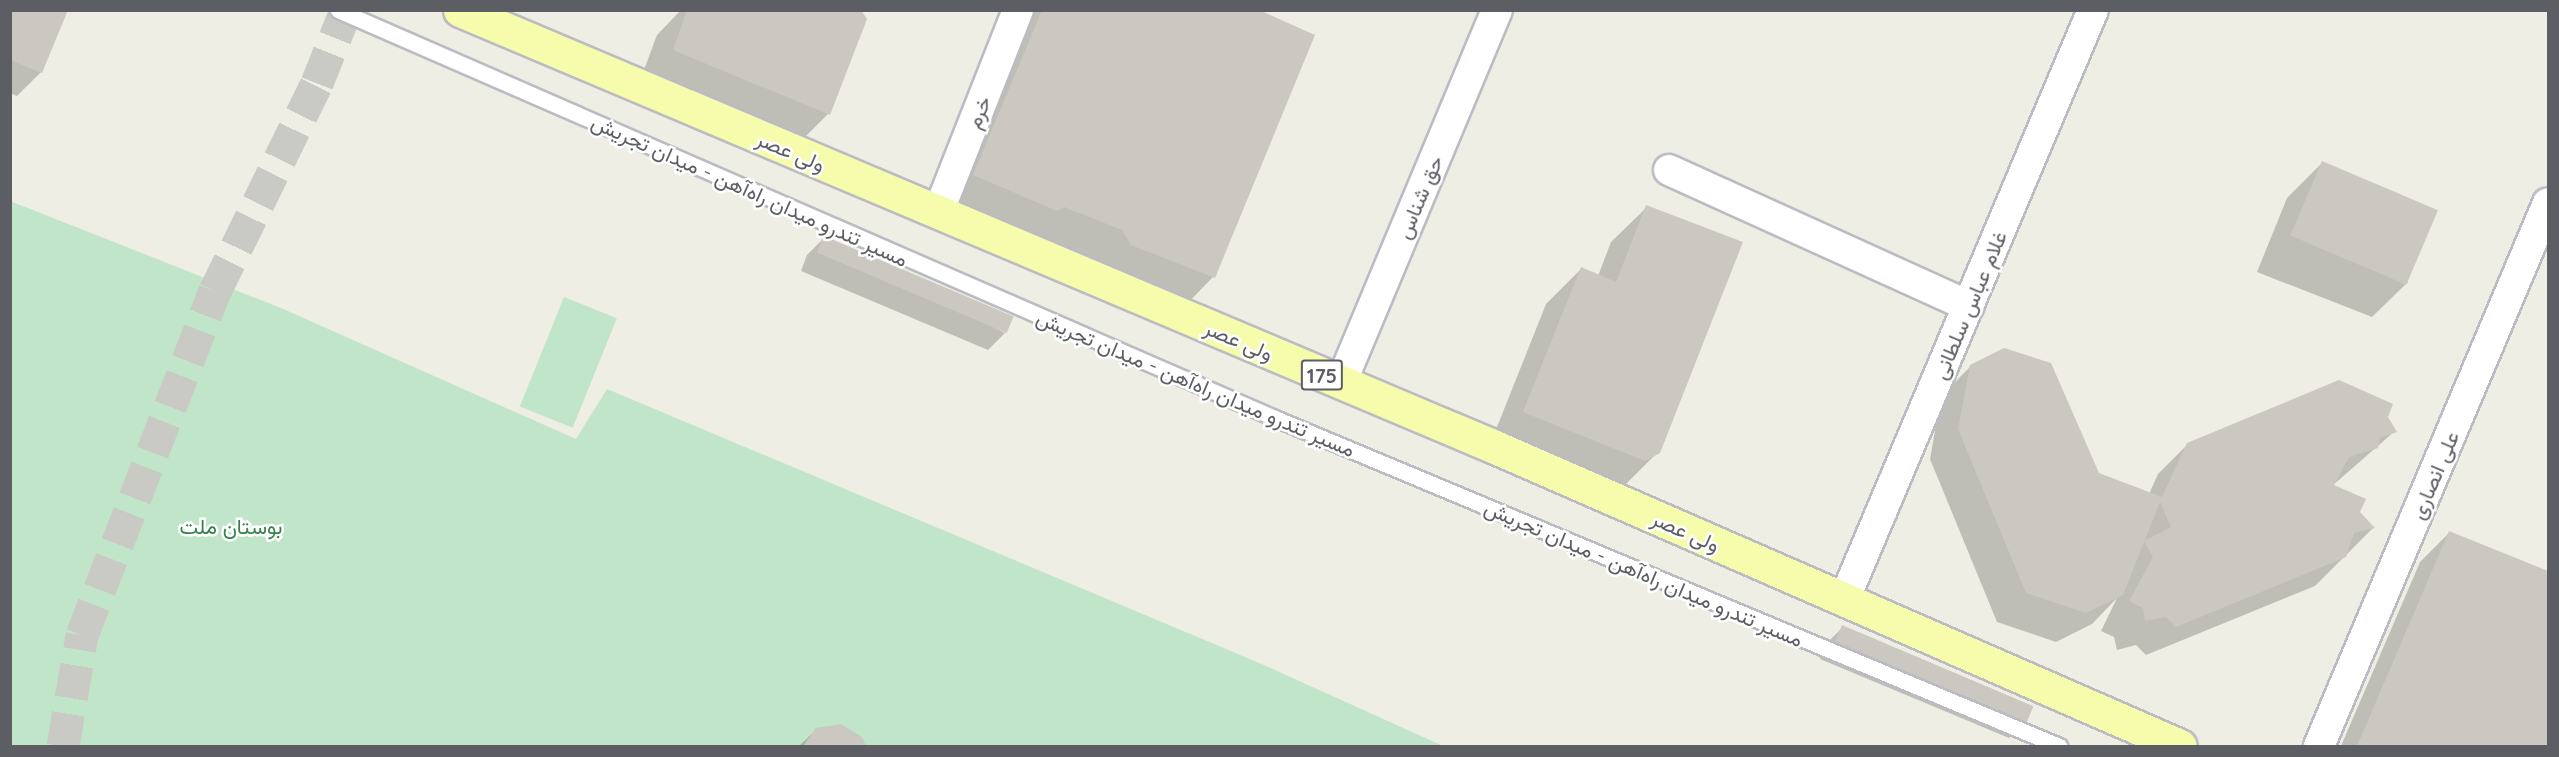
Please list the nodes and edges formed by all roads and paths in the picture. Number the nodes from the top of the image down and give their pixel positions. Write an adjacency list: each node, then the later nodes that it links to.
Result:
1 (338, 10): 12 (lane, مسیر تندرو میدان راه‌آهن - میدان تجریش)
2 (460, 10): 8 (main road, ولی عصر / 175)
3 (1018, 10): 8 (street, خرم)
4 (1497, 10): 10 (street, حق شناس)
5 (2093, 10): 9 (street, غلام عباس سلطانی)
6 (1670, 171): 9 (street)
7 (2548, 203): 14 (street, علی انصاری)
8 (938, 213): 10 (main road, ولی عصر / 175)
9 (1968, 306): 11 (street, غلام عباس سلطانی)
10 (1341, 383): 11 (main road, ولی عصر / 175)
11 (1844, 600): 13 (main road, ولی عصر / 175)
12 (2059, 747)
13 (2180, 747)
14 (2319, 747)

